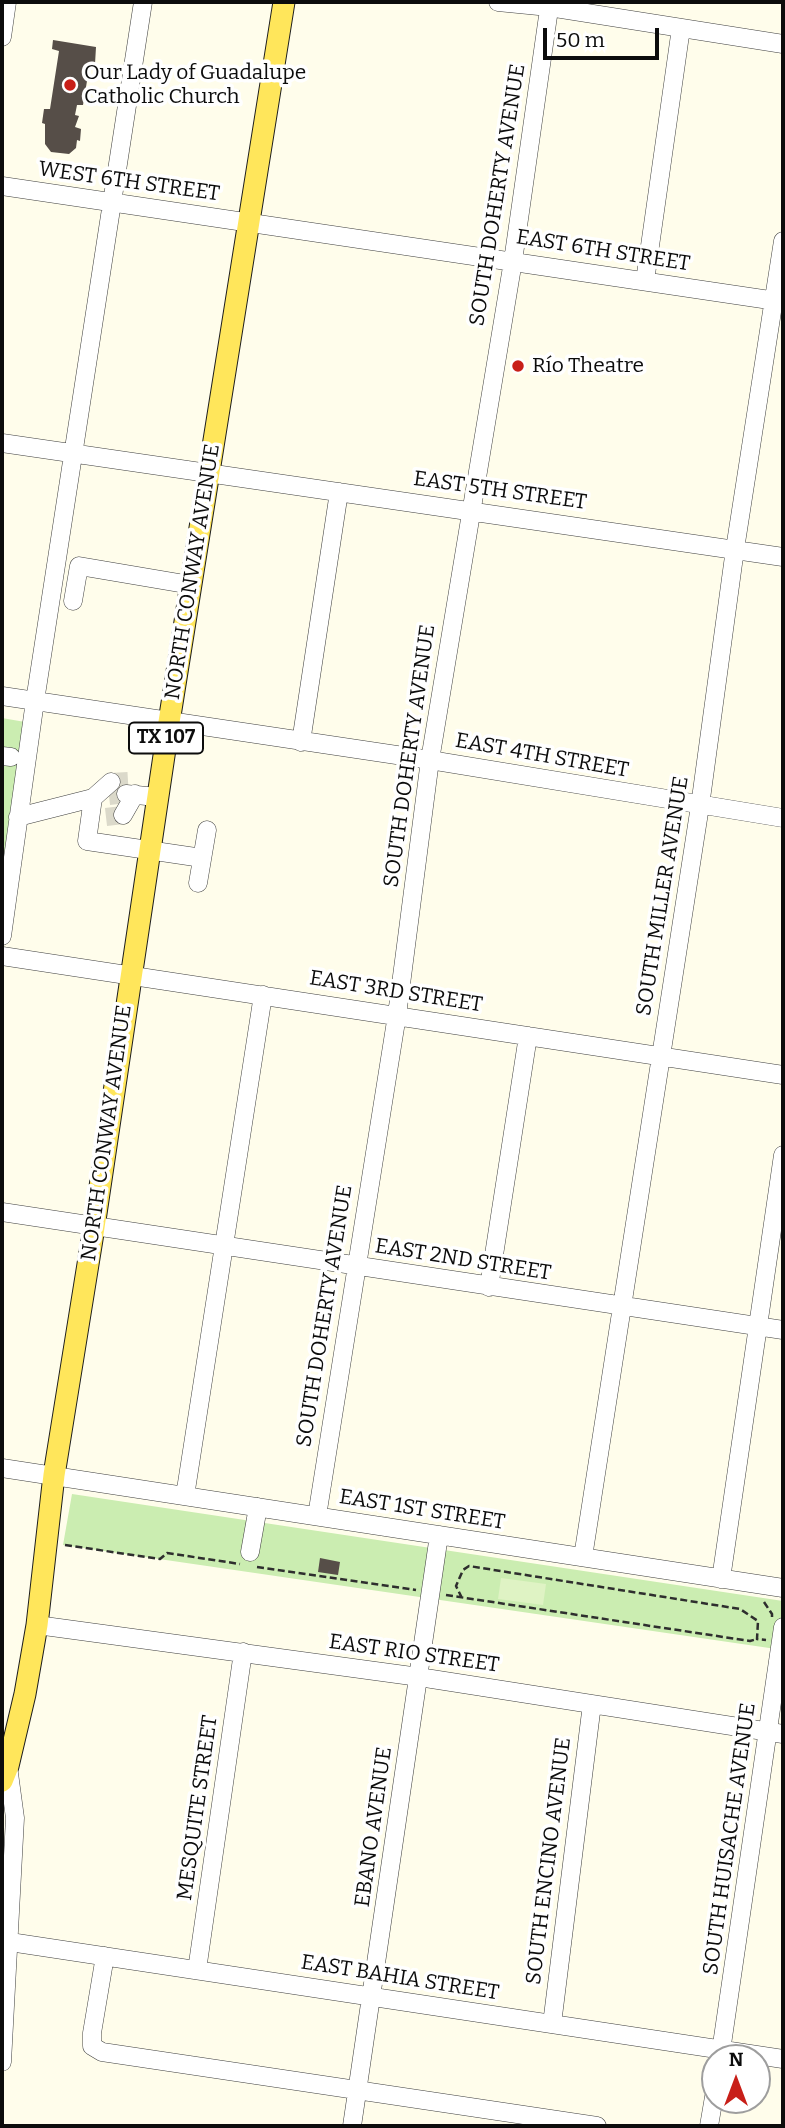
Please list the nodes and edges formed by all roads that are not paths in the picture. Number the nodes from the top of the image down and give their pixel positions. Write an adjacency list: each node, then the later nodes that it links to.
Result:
1 (7, 2): 7 (street)
2 (143, 2): 10 (street)
3 (284, 2): 11 (main road, NORTH CONWAY AVENUE / TX 107)
4 (498, 2): 5 (street)
5 (550, 5): 6 (street); 13 (street, SOUTH DOHERTY AVENUE)
6 (681, 28): 8 (street); 14 (street)
7 (2, 37)
8 (783, 44)
9 (2, 186): 10 (street, WEST 6TH STREET)
10 (111, 203): 11 (street, WEST 6TH STREET); 17 (street)
11 (249, 223): 13 (street, EAST 6TH STREET); 18 (main road, NORTH CONWAY AVENUE / TX 107)
12 (783, 241): 15 (street, SOUTH MILLER AVENUE)
13 (513, 261): 14 (street, EAST 6TH STREET); 20 (street, SOUTH DOHERTY AVENUE)
14 (645, 281): 15 (street, EAST 6TH STREET)
15 (778, 301): 21 (street, SOUTH MILLER AVENUE)
16 (2, 443): 17 (street, EAST 5TH STREET)
17 (74, 454): 18 (street, EAST 5TH STREET); 26 (street)
18 (209, 475): 19 (street, EAST 5TH STREET); 23 (main road, NORTH CONWAY AVENUE / TX 107)
19 (339, 492): 20 (street, EAST 5TH STREET); 28 (street)
20 (470, 509): 21 (street, EAST 5TH STREET); 29 (street, SOUTH DOHERTY AVENUE)
21 (734, 549): 22 (street, EAST 5TH STREET); 32 (street, SOUTH MILLER AVENUE)
22 (783, 557)
23 (191, 585): 24 (street); 27 (main road, NORTH CONWAY AVENUE / TX 107)
24 (73, 601)
25 (2, 696): 26 (street, EAST 4TH STREET)
26 (35, 701): 27 (street, EAST 4TH STREET); 33 (street)
27 (169, 722): 28 (street, EAST 4TH STREET); 31 (main road, NORTH CONWAY AVENUE / TX 107)
28 (301, 741): 29 (street, EAST 4TH STREET)
29 (430, 760): 32 (street, EAST 4TH STREET); 43 (street, SOUTH DOHERTY AVENUE)
30 (117, 791): 30 (street); 31 (street); 33 (street); 36 (street)
31 (158, 797): 36 (main road, NORTH CONWAY AVENUE / TX 107)
32 (700, 806): 34 (street, EAST 4TH STREET); 45 (street, SOUTH MILLER AVENUE)
33 (18, 817): 39 (street)
34 (783, 818)
35 (207, 830): 37 (street)
36 (150, 849): 37 (street); 41 (main road, NORTH CONWAY AVENUE / TX 107)
37 (202, 858): 38 (street)
38 (198, 883)
39 (2, 936)
40 (2, 956): 41 (street, EAST 3RD STREET)
41 (131, 976): 42 (street, EAST 3RD STREET); 49 (main road, NORTH CONWAY AVENUE / TX 107)
42 (263, 995): 43 (street, EAST 3RD STREET); 50 (street)
43 (397, 1015): 44 (street, EAST 3RD STREET); 51 (street, SOUTH DOHERTY AVENUE)
44 (528, 1036): 45 (street, EAST 3RD STREET); 52 (street)
45 (661, 1056): 46 (street, EAST 3RD STREET); 53 (street, SOUTH MILLER AVENUE)
46 (783, 1075)
47 (783, 1155): 54 (street)
48 (2, 1212): 49 (street, EAST 2ND STREET)
49 (94, 1227): 50 (street, EAST 2ND STREET); 57 (main road, NORTH CONWAY AVENUE / TX 107)
50 (224, 1247): 51 (street, EAST 2ND STREET); 58 (street)
51 (355, 1266): 52 (street, EAST 2ND STREET); 60 (street, SOUTH DOHERTY AVENUE)
52 (489, 1287): 53 (street, EAST 2ND STREET)
53 (621, 1307): 54 (street, EAST 2ND STREET); 63 (street, SOUTH MILLER AVENUE)
54 (758, 1327): 55 (street, EAST 2ND STREET); 64 (street)
55 (783, 1330)
56 (2, 1468): 57 (street, EAST 1ST STREET)
57 (54, 1475): 58 (street, EAST 1ST STREET); 66 (main road, TX 107)
58 (185, 1496): 59 (street, EAST 1ST STREET)
59 (258, 1507): 60 (street, EAST 1ST STREET); 62 (street)
60 (317, 1517): 61 (street, EAST 1ST STREET)
61 (439, 1535): 63 (street, EAST 1ST STREET); 69 (street, EBANO AVENUE)
62 (250, 1552)
63 (583, 1558): 64 (street, EAST 1ST STREET)
64 (721, 1578): 65 (street, EAST 1ST STREET)
65 (783, 1588)
66 (37, 1625): 68 (street, EAST RIO STREET); 72 (main road, TX 107)
67 (782, 1634): 71 (street, SOUTH HUISACHE AVENUE)
68 (243, 1652): 69 (street, EAST RIO STREET); 75 (street, MESQUITE STREET)
69 (419, 1677): 70 (street, EAST RIO STREET); 76 (street, EBANO AVENUE)
70 (592, 1704): 71 (street, EAST RIO STREET); 77 (street, SOUTH ENCINO AVENUE)
71 (776, 1733): 78 (street, SOUTH HUISACHE AVENUE)
72 (5, 1773): 73 (street)
73 (10, 1942): 74 (street, EAST BAHIA STREET); 80 (street)
74 (105, 1956): 75 (street, EAST BAHIA STREET); 81 (street)
75 (197, 1970): 76 (street, EAST BAHIA STREET)
76 (372, 1996): 77 (street, EAST BAHIA STREET); 81 (street, EBANO AVENUE)
77 (552, 2024): 79 (street, EAST BAHIA STREET)
78 (723, 2044)
79 (701, 2050)
80 (2, 2062)
81 (357, 2091): 82 (street, EBANO AVENUE); 83 (street)
82 (352, 2126)
83 (597, 2126)

